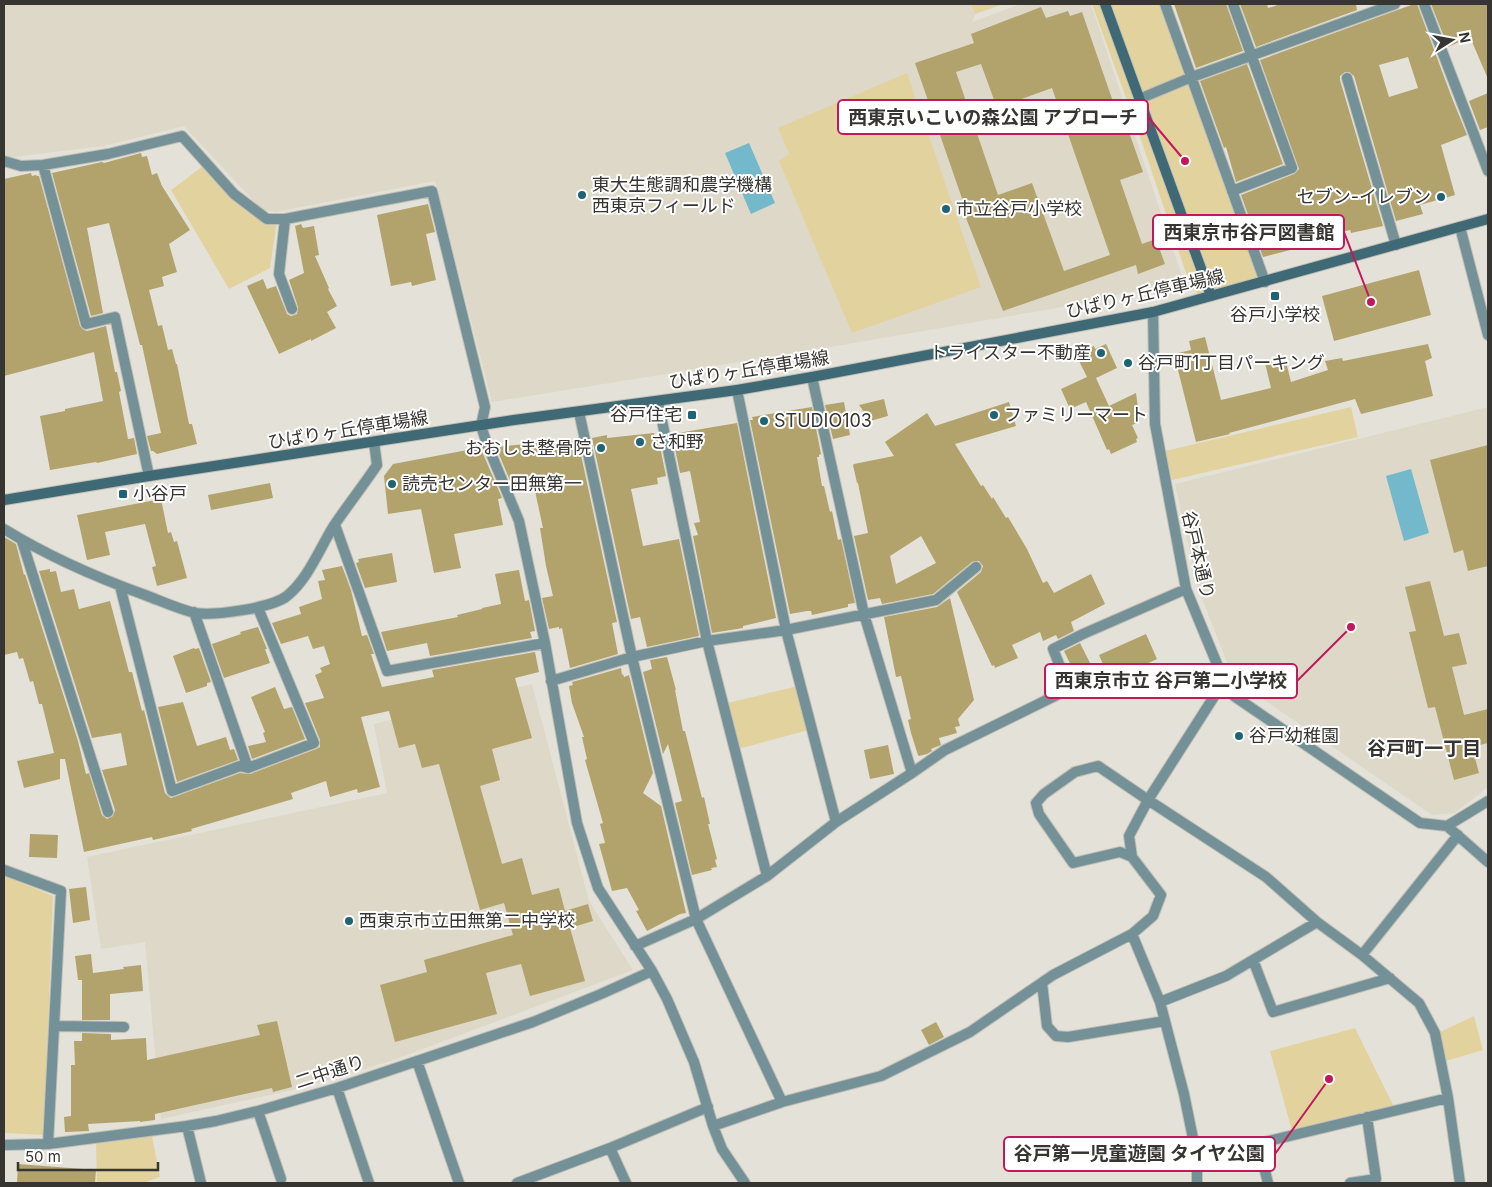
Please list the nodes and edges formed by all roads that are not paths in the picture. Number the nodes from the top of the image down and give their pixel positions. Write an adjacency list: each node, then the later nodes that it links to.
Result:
1 (1105, 4): 9 (main road)
2 (1165, 4): 7 (street)
3 (1233, 4): 6 (street)
4 (1395, 4): 6 (street)
5 (1424, 4): 12 (street)
6 (1252, 56): 7 (street); 13 (street)
7 (1192, 77): 9 (street); 13 (street)
8 (1346, 78): 17 (street)
9 (1139, 99): 19 (main road)
10 (4, 161): 11 (street)
11 (43, 165): 15 (street); 29 (street)
12 (1488, 171)
13 (1232, 190): 18 (street)
14 (1488, 219): 16 (main road, ひばりヶ丘停車場線)
15 (285, 220): 20 (street); 27 (street)
16 (1460, 227): 17 (main road, ひばりヶ丘停車場線); 22 (street)
17 (1396, 245): 18 (main road, ひばりヶ丘停車場線)
18 (1265, 282): 19 (main road, ひばりヶ丘停車場線)
19 (1211, 296): 21 (main road, ひばりヶ丘停車場線)
20 (292, 309)
21 (1153, 312): 23 (main road, ひばりヶ丘停車場線); 36 (street, 谷戸本通り)
22 (1488, 335)
23 (812, 377): 24 (main road, ひばりヶ丘停車場線); 39 (street)
24 (737, 390): 25 (main road, ひばりヶ丘停車場線); 40 (street)
25 (658, 401): 26 (main road, ひばりヶ丘停車場線); 41 (street)
26 (579, 412): 27 (main road, ひばりヶ丘停車場線); 43 (street)
27 (481, 426): 28 (main road, ひばりヶ丘停車場線); 42 (street)
28 (374, 442): 29 (main road, ひばりヶ丘停車場線); 31 (street)
29 (149, 476): 30 (main road, ひばりヶ丘停車場線)
30 (4, 500)
31 (335, 525): 37 (street); 42 (street)
32 (4, 529): 33 (street)
33 (22, 541): 35 (street); 50 (street)
34 (976, 567): 39 (street)
35 (120, 586): 38 (street); 46 (street)
36 (1186, 589): 45 (street, 谷戸本通り); 47 (street)
37 (258, 608): 38 (street); 46 (street)
38 (194, 612): 46 (street)
39 (864, 614): 40 (street); 47 (street)
40 (786, 630): 41 (street); 51 (street)
41 (707, 641): 43 (street); 57 (street)
42 (545, 643): 44 (street)
43 (632, 657): 44 (street); 58 (street)
44 (551, 681): 61 (street)
45 (1224, 681): 48 (street); 52 (street, 谷戸本通り)
46 (248, 768)
47 (912, 773): 51 (street)
48 (1148, 800): 54 (street); 54 (street); 59 (street)
49 (1488, 801): 52 (street)
50 (108, 812)
51 (836, 822): 57 (street)
52 (1447, 826): 53 (street)
53 (1458, 835): 55 (street); 62 (street)
54 (1132, 857): 60 (street)
55 (1488, 862)
56 (4, 870): 69 (street)
57 (767, 876): 58 (street)
58 (696, 919): 61 (street); 74 (street)
59 (1317, 922): 62 (street); 63 (street)
60 (1132, 934): 66 (street); 67 (street)
61 (635, 946): 64 (street)
62 (1362, 955): 65 (street)
63 (1254, 960): 65 (street); 67 (street)
64 (652, 971): 71 (street, 二中通り); 75 (street)
65 (1390, 978): 73 (street)
66 (1042, 982): 68 (street); 74 (street)
67 (1160, 1002): 68 (street)
68 (1165, 1021): 84 (street)
69 (54, 1026): 70 (street); 81 (street)
70 (124, 1028)
71 (417, 1060): 72 (street, 二中通り); 88 (street)
72 (337, 1088): 76 (street, 二中通り); 87 (street)
73 (1448, 1098): 77 (street); 95 (street)
74 (782, 1102): 79 (street)
75 (708, 1107): 79 (street); 83 (street)
76 (258, 1111): 78 (street, 二中通り); 85 (street)
77 (1366, 1117): 80 (street); 94 (street)
78 (187, 1126): 81 (street, 二中通り); 86 (street)
79 (713, 1126): 91 (street)
80 (1258, 1143): 84 (street); 93 (street)
81 (48, 1144): 82 (street, 二中通り)
82 (4, 1145)
83 (610, 1148): 89 (street); 90 (street)
84 (1197, 1158): 92 (street)
85 (281, 1179)
86 (201, 1183)
87 (369, 1183)
88 (459, 1183)
89 (517, 1183)
90 (626, 1183)
91 (745, 1183)
92 (1197, 1183)
93 (1268, 1183)
94 (1350, 1183)
95 (1460, 1183)

